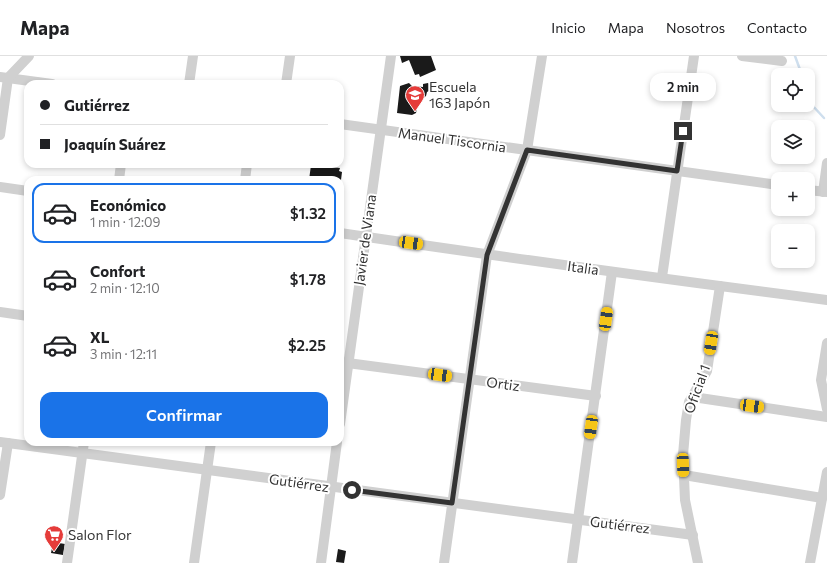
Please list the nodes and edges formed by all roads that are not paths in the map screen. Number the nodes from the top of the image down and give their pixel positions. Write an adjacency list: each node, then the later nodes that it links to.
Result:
1 (29, 56): 9 (street)
2 (193, 56): 11 (street)
3 (290, 56): 12 (street)
4 (391, 56): 14 (street, Javier de Viana)
5 (542, 56): 16 (street)
6 (694, 56): 18 (street)
7 (742, 56): 8 (street)
8 (782, 61)
9 (4, 77): 10 (street); 15 (street)
10 (25, 80)
11 (190, 80)
12 (287, 80)
13 (344, 125): 14 (street, Manuel Tiscornia)
14 (381, 130): 16 (street, Manuel Tiscornia); 25 (street, Javier de Viana)
15 (0, 135)
16 (527, 150): 18 (street, Manuel Tiscornia); 26 (street)
17 (827, 163): 23 (street)
18 (677, 171): 19 (street, Manuel Tiscornia); 28 (street)
19 (771, 184)
20 (0, 187): 21 (street)
21 (24, 190)
22 (815, 191): 23 (street)
23 (825, 192)
24 (344, 234): 25 (street, Italia)
25 (365, 237): 26 (street, Italia); 34 (street, Javier de Viana)
26 (487, 255): 27 (street, Italia); 35 (street)
27 (612, 272): 28 (street, Italia); 36 (street)
28 (662, 278): 29 (street, Italia)
29 (720, 286): 30 (street, Italia); 37 (street, Oficial 1)
30 (827, 300)
31 (0, 312): 32 (street)
32 (24, 315)
33 (827, 343): 38 (street)
34 (344, 362): 35 (street, Ortiz)
35 (470, 379): 36 (street, Ortiz); 53 (street)
36 (596, 396): 54 (street)
37 (693, 397): 39 (street); 49 (street, Oficial 1)
38 (827, 409)
39 (827, 417)
40 (4, 442): 41 (street, Gutiérrez); 51 (street)
41 (24, 445)
42 (32, 446): 46 (street, Gutiérrez)
43 (83, 446): 46 (street)
44 (210, 446): 47 (street)
45 (336, 446): 50 (street)
46 (82, 453): 47 (street, Gutiérrez); 56 (street)
47 (207, 470): 50 (street, Gutiérrez); 57 (street)
48 (827, 472): 52 (street)
49 (684, 475): 52 (street); 55 (street, Oficial 1)
50 (331, 487): 53 (street, Gutiérrez); 58 (street)
51 (0, 495)
52 (822, 498): 62 (street)
53 (452, 503): 54 (street, Gutiérrez); 59 (street)
54 (578, 520): 55 (street, Gutiérrez); 60 (street)
55 (692, 535): 61 (street, Oficial 1)
56 (67, 563)
57 (194, 563)
58 (321, 563)
59 (444, 563)
60 (572, 563)
61 (698, 563)
62 (810, 563)

